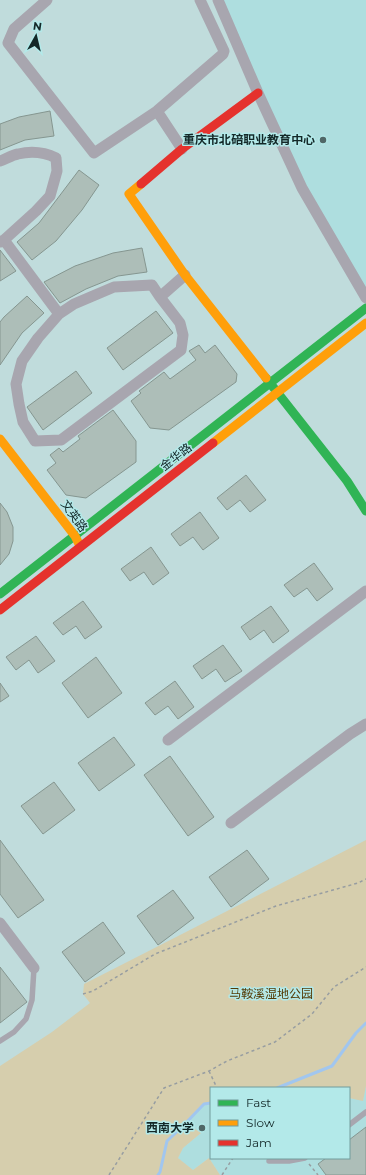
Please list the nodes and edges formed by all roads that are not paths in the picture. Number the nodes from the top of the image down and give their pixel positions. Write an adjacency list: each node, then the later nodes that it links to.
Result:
1 (48, 0): 5 (street)
2 (200, 0): 5 (street)
3 (218, 0): 4 (street)
4 (258, 92): 6 (main road); 11 (street)
5 (157, 111): 6 (street)
6 (182, 150): 9 (main road)
7 (0, 161): 8 (street)
8 (2, 241): 13 (street)
9 (185, 275): 10 (street); 15 (main road)
10 (160, 297): 13 (street); 13 (street)
11 (366, 298)
12 (366, 308): 15 (main road, 金华路)
13 (59, 314)
14 (366, 323): 16 (main road, 金华路)
15 (270, 383): 16 (main road); 20 (main road, 金华路)
16 (278, 392): 19 (main road); 21 (main road, 金华路)
17 (0, 439): 20 (main road, 文英路)
18 (0, 453): 20 (main road, 文英路)
19 (366, 511)
20 (72, 538): 21 (main road, 文英路); 23 (main road, 金华路)
21 (81, 547): 24 (main road, 金华路)
22 (366, 591): 26 (street)
23 (0, 594)
24 (0, 610)
25 (366, 724): 27 (street)
26 (168, 740)
27 (232, 823)
28 (0, 922): 29 (street)
29 (34, 968): 30 (lane)
30 (0, 1041)
31 (366, 1112): 32 (lane)
32 (350, 1124)
33 (300, 1159): 34 (lane)
34 (269, 1161)

